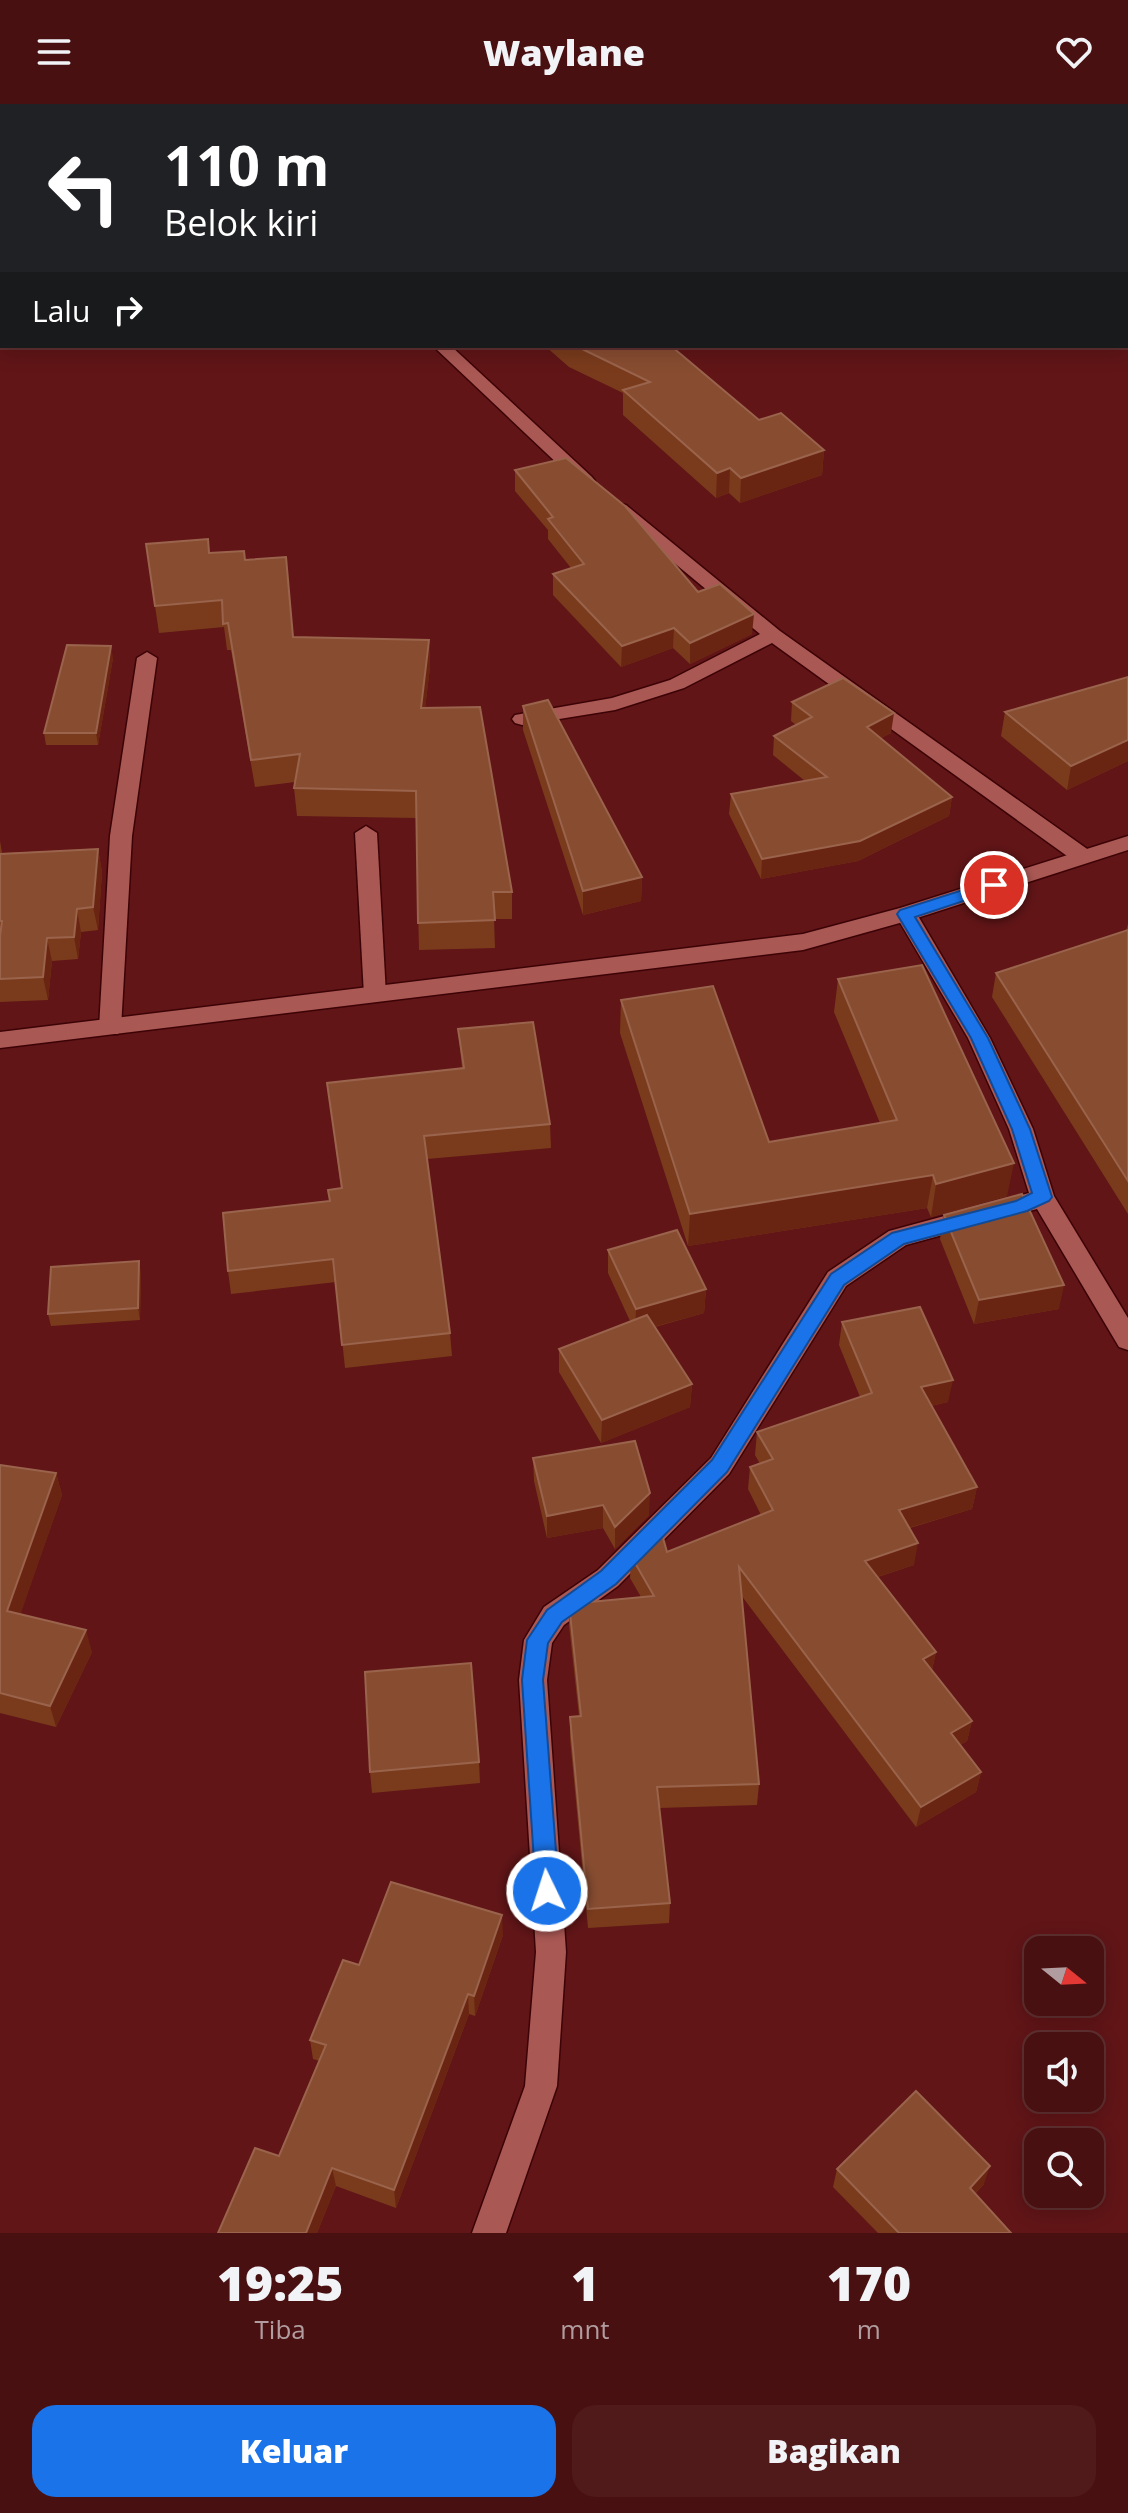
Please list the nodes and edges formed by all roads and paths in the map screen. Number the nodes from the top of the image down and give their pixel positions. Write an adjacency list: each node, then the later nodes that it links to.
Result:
1 (443, 348): 2 (street)
2 (773, 635): 4 (street); 7 (street)
3 (147, 658): 10 (street)
4 (522, 719)
5 (366, 833): 9 (street)
6 (1128, 843): 7 (street)
7 (1082, 856): 8 (street)
8 (906, 914): 9 (street); 12 (street)
9 (375, 995): 10 (street)
10 (110, 1028): 11 (street)
11 (0, 1040)
12 (1042, 1197): 13 (street); 14 (street)
13 (1128, 1340)
14 (489, 2233)

